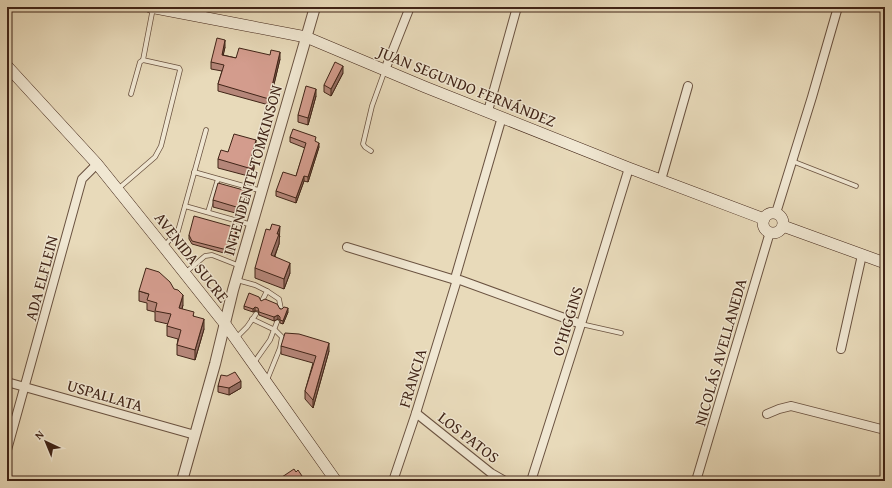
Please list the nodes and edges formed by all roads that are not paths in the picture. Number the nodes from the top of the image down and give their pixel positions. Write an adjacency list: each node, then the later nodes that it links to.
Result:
1 (152, 7): 6 (main road, JUAN SEGUNDO FERNÁNDEZ); 7 (lane)
2 (315, 7): 6 (street, INTENDENTE TOMKINSON)
3 (410, 7): 9 (street)
4 (517, 7): 12 (street)
5 (838, 7): 16 (street)
6 (306, 37): 9 (main road, JUAN SEGUNDO FERNÁNDEZ); 24 (street, INTENDENTE TOMKINSON)
7 (143, 60): 11 (lane); 23 (lane)
8 (7, 66): 17 (main road, AVENIDA SUCRE)
9 (385, 70): 12 (main road, JUAN SEGUNDO FERNÁNDEZ); 15 (lane)
10 (688, 86): 21 (street)
11 (131, 94)
12 (488, 111): 13 (main road, JUAN SEGUNDO FERNÁNDEZ)
13 (502, 117): 18 (main road, JUAN SEGUNDO FERNÁNDEZ); 38 (street, FRANCIA)
14 (206, 130): 19 (lane)
15 (371, 151)
16 (792, 161): 22 (lane); 27 (street)
17 (97, 164): 23 (main road, AVENIDA SUCRE); 57 (street, ADA ELFLEIN)
18 (629, 168): 21 (main road, JUAN SEGUNDO FERNÁNDEZ); 47 (street, O'HIGGINS)
19 (194, 172): 20 (lane); 25 (lane)
20 (218, 179): 24 (lane); 26 (lane)
21 (661, 180): 28 (main road, JUAN SEGUNDO FERNÁNDEZ)
22 (856, 186)
23 (118, 190): 32 (main road, AVENIDA SUCRE)
24 (262, 191): 29 (street, INTENDENTE TOMKINSON)
25 (185, 206): 26 (lane); 32 (lane)
26 (208, 212): 29 (lane)
27 (776, 213): 28 (main road); 30 (main road)
28 (764, 219): 31 (main road)
29 (252, 225): 36 (street, INTENDENTE TOMKINSON)
30 (783, 226): 31 (main road); 34 (main road)
31 (770, 232): 68 (street, NICOLÁS AVELLANEDA)
32 (163, 246): 37 (main road, AVENIDA SUCRE)
33 (347, 246): 38 (street)
34 (862, 255): 35 (main road); 53 (street)
35 (885, 263)
36 (240, 266): 37 (lane); 39 (street, INTENDENTE TOMKINSON)
37 (185, 273): 46 (main road, AVENIDA SUCRE)
38 (456, 279): 47 (street); 58 (street, FRANCIA)
39 (236, 280): 40 (lane); 46 (street, INTENDENTE TOMKINSON)
40 (267, 291): 41 (lane); 42 (lane)
41 (262, 301)
42 (281, 309)
43 (256, 314): 44 (lane)
44 (252, 319): 48 (lane); 52 (lane)
45 (277, 322): 48 (lane)
46 (225, 324): 52 (main road, AVENIDA SUCRE); 61 (street, INTENDENTE TOMKINSON)
47 (581, 324): 49 (lane); 67 (street, O'HIGGINS)
48 (275, 330): 50 (lane); 54 (lane)
49 (621, 333)
50 (282, 337): 51 (lane); 56 (lane)
51 (290, 338)
52 (235, 339): 54 (main road, AVENIDA SUCRE)
53 (841, 349)
54 (253, 364): 56 (main road, AVENIDA SUCRE)
55 (7, 382): 57 (street, USPALLATA)
56 (266, 382): 63 (main road, AVENIDA SUCRE)
57 (25, 387): 61 (street, USPALLATA); 62 (street, ADA ELFLEIN)
58 (416, 413): 65 (street, FRANCIA); 66 (street, LOS PATOS)
59 (767, 414): 60 (street)
60 (885, 430)
61 (195, 435): 64 (street, INTENDENTE TOMKINSON)
62 (7, 450)
63 (331, 479)
64 (182, 481)
65 (393, 481)
66 (506, 481)
67 (531, 481)
68 (696, 481)

